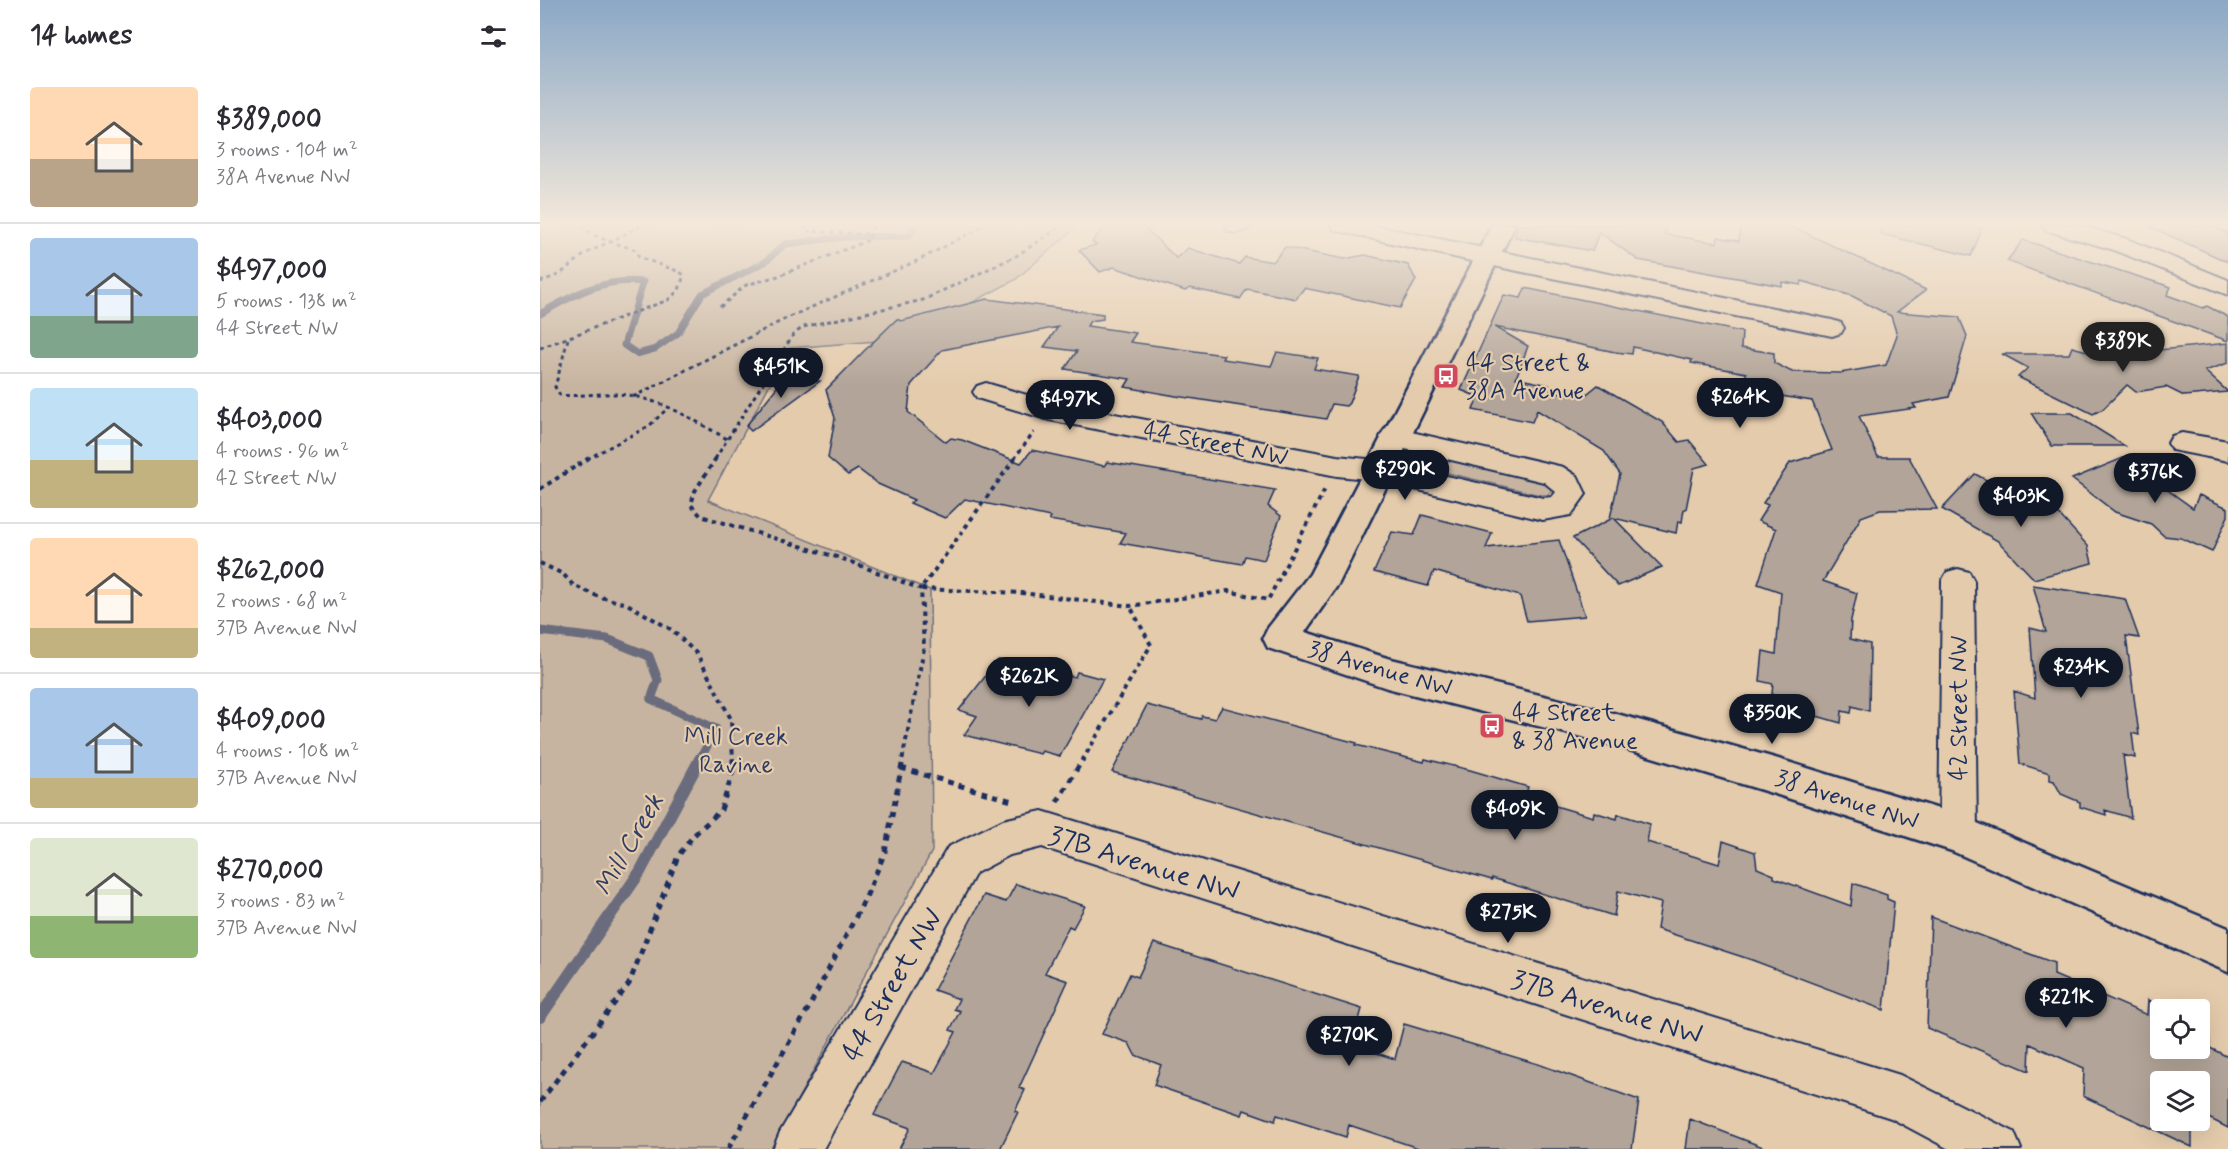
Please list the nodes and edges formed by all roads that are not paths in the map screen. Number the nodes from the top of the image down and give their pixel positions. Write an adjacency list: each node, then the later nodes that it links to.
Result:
1 (1478, 279): 7 (street)
2 (1590, 279): 5 (street)
3 (2205, 279): 4 (street)
4 (2228, 288)
5 (1832, 328)
6 (986, 392): 10 (street, 44 Street NW)
7 (1394, 437): 10 (street); 10 (street, 44 Street NW)
8 (2182, 443): 9 (street)
9 (2228, 451)
10 (1377, 470): 13 (street, 38 Avenue NW)
11 (1958, 581): 13 (street, 42 Street NW)
12 (1021, 823): 15 (street, 44 Street NW); 16 (street, 37B Avenue NW)
13 (1958, 834): 14 (street, 38 Avenue NW)
14 (2228, 950)
15 (797, 1149)
16 (1997, 1149)

